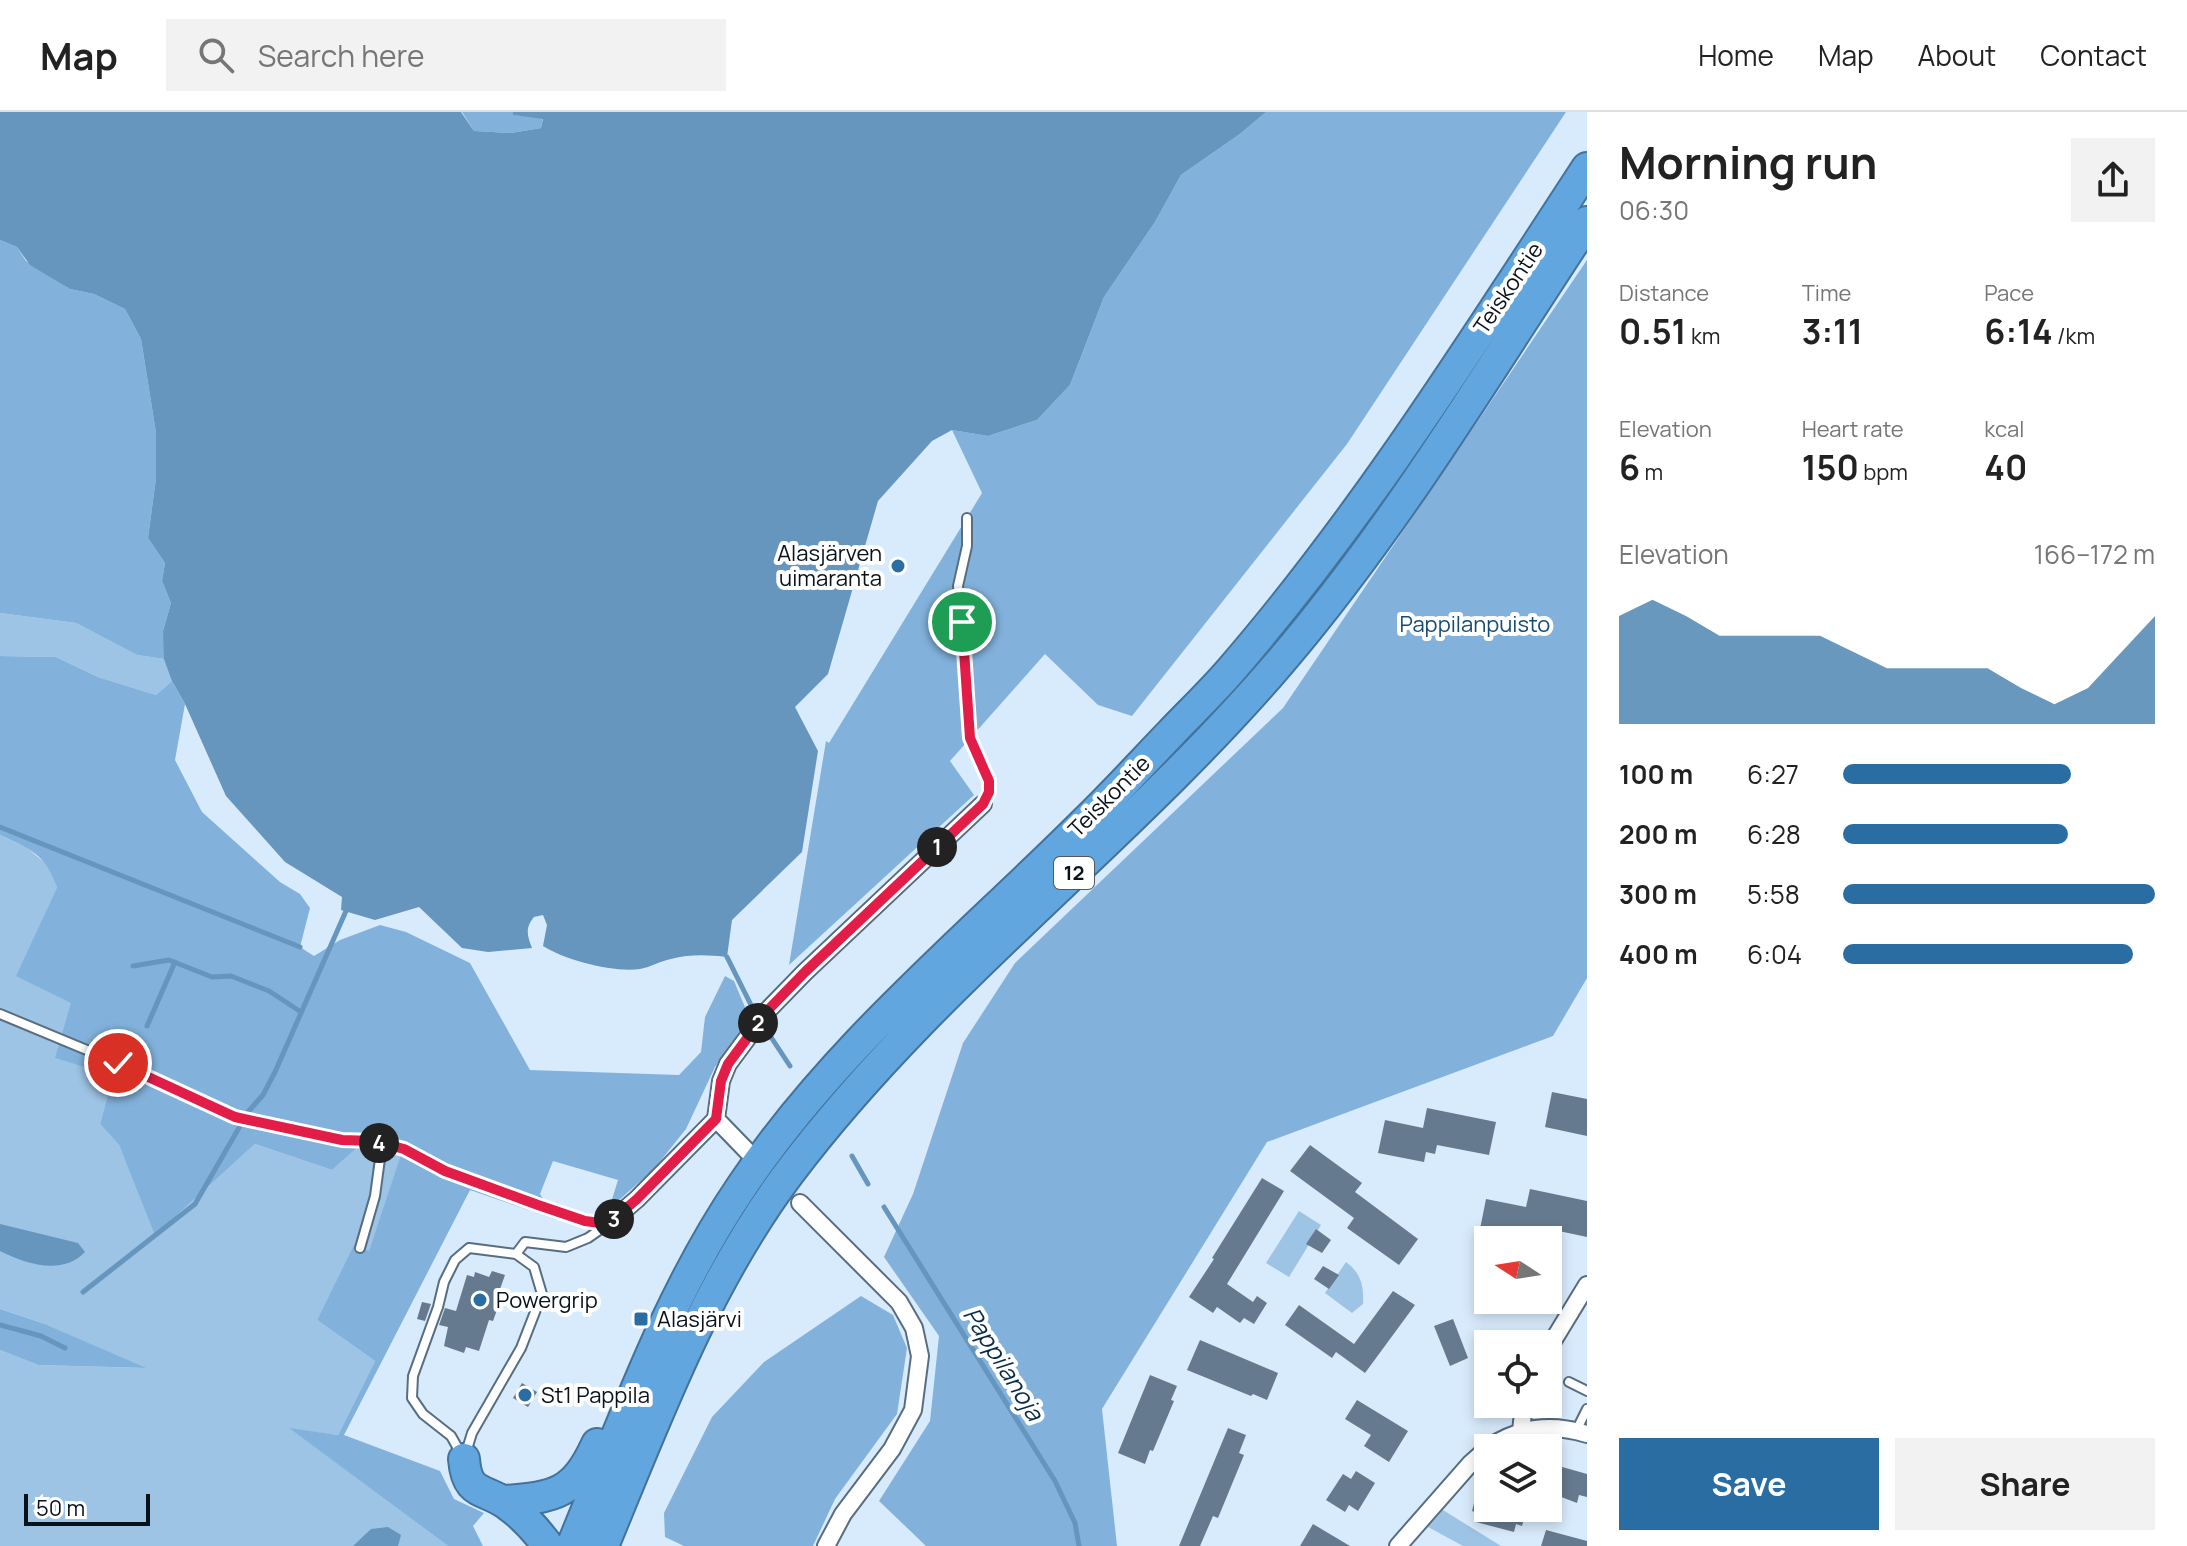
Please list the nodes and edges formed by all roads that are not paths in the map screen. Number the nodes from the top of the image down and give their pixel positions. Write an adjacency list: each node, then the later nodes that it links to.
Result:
1 (1587, 168): 14 (highway, Teiskontie / 12)
2 (1587, 222): 28 (highway, Teiskontie / 12)
3 (967, 518): 4 (lane)
4 (983, 804): 6 (street)
5 (0, 1014): 7 (lane)
6 (716, 1119): 8 (street); 10 (street)
7 (382, 1144): 10 (lane); 11 (lane)
8 (748, 1152)
9 (800, 1203): 29 (street)
10 (608, 1224): 12 (lane)
11 (360, 1248)
12 (516, 1254): 23 (lane); 23 (lane)
13 (1587, 1285): 15 (street)
14 (678, 1293): 25 (highway); 27 (highway, Teiskontie / 12)
15 (1560, 1330)
16 (1569, 1382): 17 (lane)
17 (1587, 1391)
18 (1587, 1409): 21 (lane)
19 (1522, 1418): 20 (street)
20 (1521, 1431): 21 (street); 22 (street)
21 (1581, 1432)
22 (1515, 1434)
23 (464, 1459): 25 (highway)
24 (1474, 1460): 30 (street)
25 (504, 1501): 26 (highway)
26 (548, 1546)
27 (572, 1546)
28 (603, 1546)
29 (826, 1546)
30 (1398, 1546)

